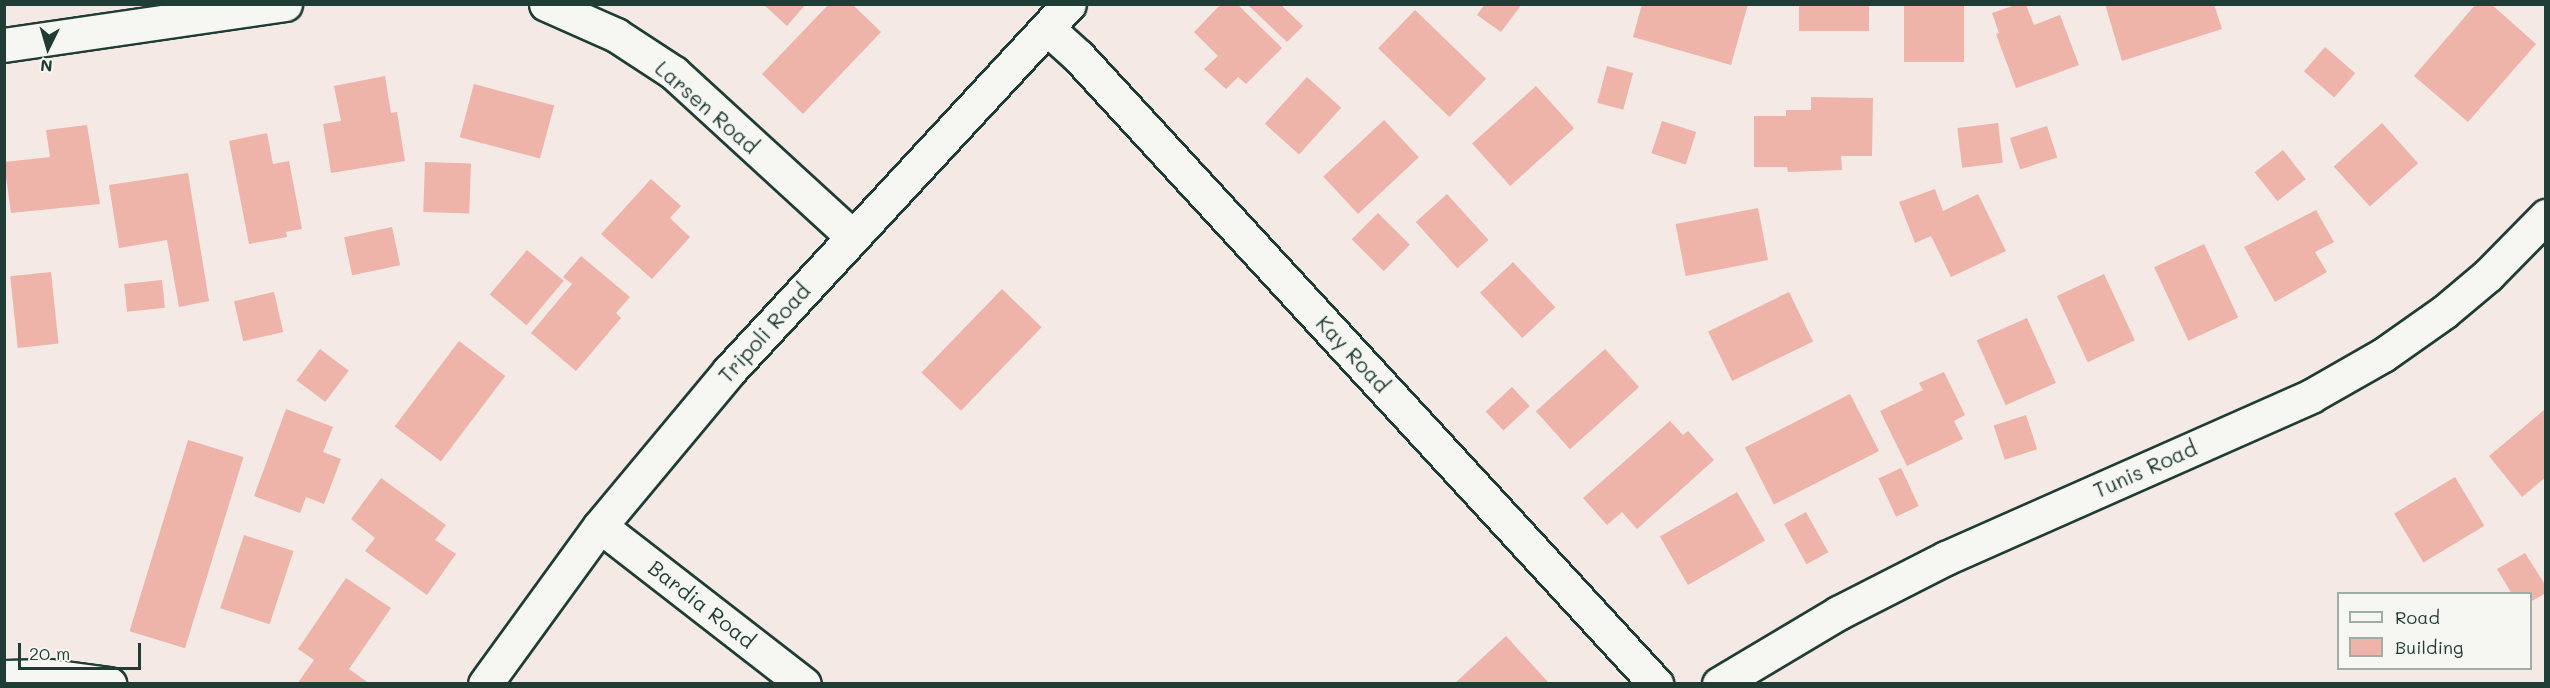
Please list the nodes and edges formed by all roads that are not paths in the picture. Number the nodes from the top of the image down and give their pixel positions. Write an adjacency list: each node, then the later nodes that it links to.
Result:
1 (285, 4): 5 (street)
2 (546, 4): 7 (street, Larsen Road)
3 (1069, 4): 4 (street, Tripoli Road)
4 (1047, 28): 7 (street, Tripoli Road); 13 (street, Kay Road)
5 (4, 45)
6 (2546, 216): 14 (street, Tunis Road)
7 (852, 236): 8 (street, Tripoli Road)
8 (600, 526): 11 (street, Tripoli Road); 12 (street, Bardia Road)
9 (4, 677): 10 (street)
10 (109, 684)
11 (485, 684)
12 (804, 684)
13 (1656, 684)
14 (1719, 684)

